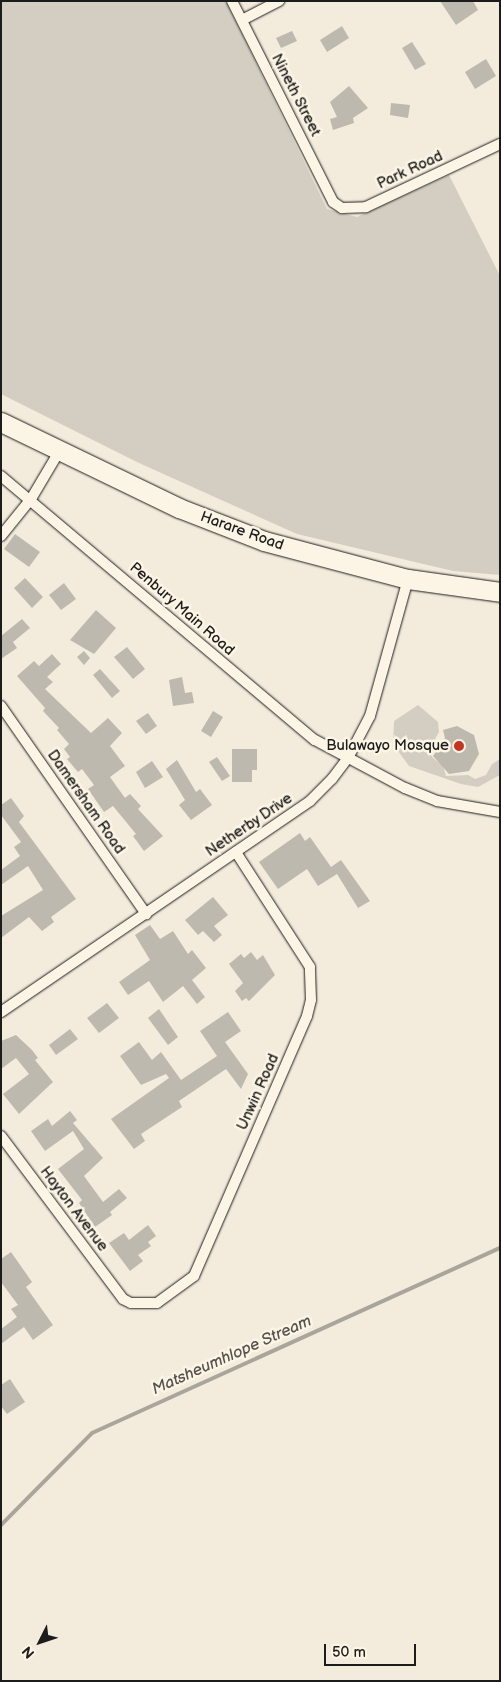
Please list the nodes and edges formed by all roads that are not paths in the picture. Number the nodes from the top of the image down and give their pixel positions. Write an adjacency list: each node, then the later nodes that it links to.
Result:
1 (232, 1): 3 (street, Nineth Street)
2 (279, 1): 3 (street)
3 (242, 20): 5 (street, Nineth Street)
4 (500, 144): 5 (street, Park Road)
5 (333, 202)
6 (1, 422): 7 (highway, Harare Road)
7 (60, 450): 9 (street); 11 (highway, Harare Road)
8 (1, 476): 9 (street, Penbury Main Road)
9 (31, 500): 10 (street); 14 (street, Penbury Main Road)
10 (1, 536)
11 (408, 579): 12 (highway, Harare Road); 14 (street, Netherby Drive)
12 (500, 592)
13 (1, 706): 17 (street, Damersham Road)
14 (348, 758): 15 (street, Penbury Main Road); 16 (street, Netherby Drive)
15 (500, 812)
16 (236, 852): 17 (street, Netherby Drive); 20 (street, Unwin Road)
17 (146, 914): 18 (street, Netherby Drive)
18 (1, 1012)
19 (1, 1136): 20 (street, Hayton Avenue)
20 (123, 1299)

